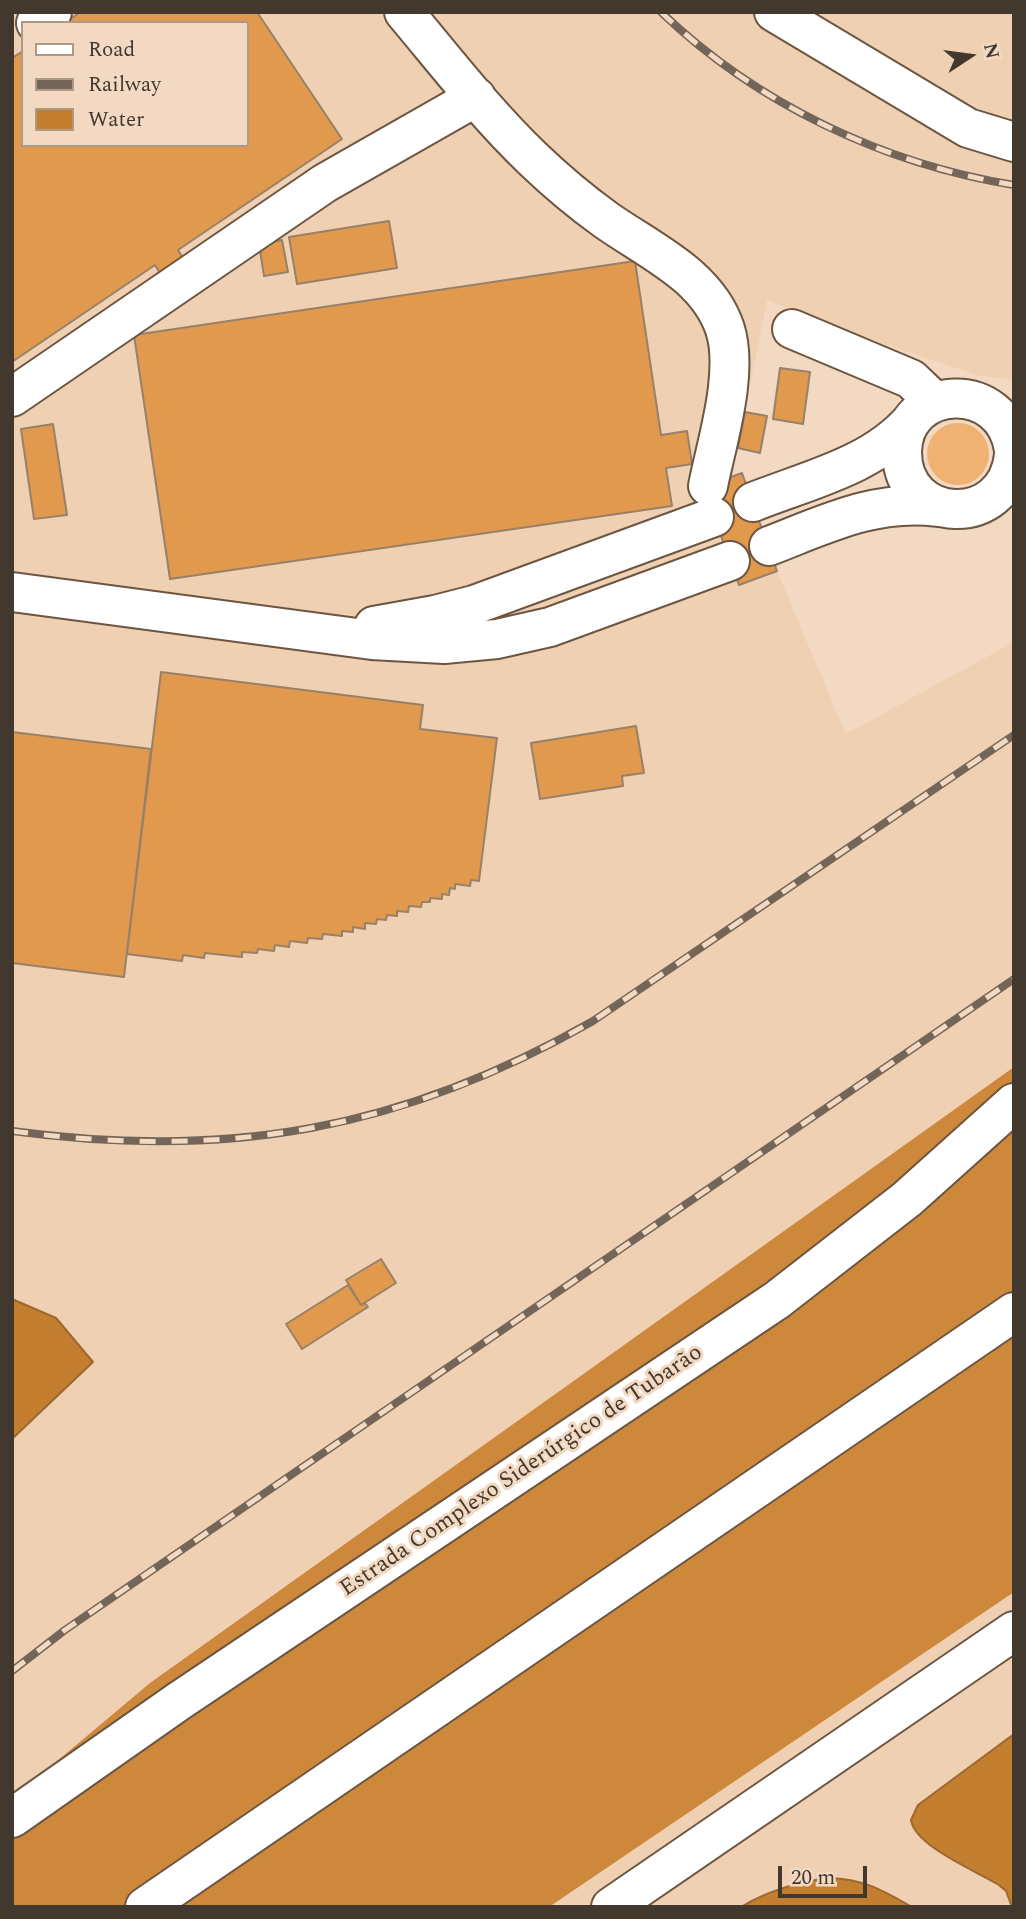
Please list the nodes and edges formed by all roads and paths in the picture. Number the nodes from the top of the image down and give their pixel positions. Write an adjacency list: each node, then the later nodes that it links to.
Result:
1 (404, 12): 3 (lane)
2 (774, 12): 4 (lane)
3 (477, 97): 6 (lane); 11 (lane)
4 (1014, 142)
5 (792, 329): 7 (lane)
6 (12, 397)
7 (940, 405): 8 (lane); 9 (lane); 10 (lane); 12 (lane)
8 (1014, 406)
9 (1013, 463): 12 (lane)
10 (752, 502)
11 (707, 505): 15 (lane); 17 (lane)
12 (938, 507): 13 (lane)
13 (769, 546)
14 (730, 561): 15 (lane)
15 (688, 577): 17 (lane)
16 (12, 592): 17 (lane)
17 (316, 632)
18 (1014, 1102): 21 (lane, Estrada Complexo Siderúrgico de Tubarão)
19 (1014, 1312): 22 (lane)
20 (1014, 1631): 23 (lane)
21 (12, 1818)
22 (145, 1907)
23 (611, 1907)

